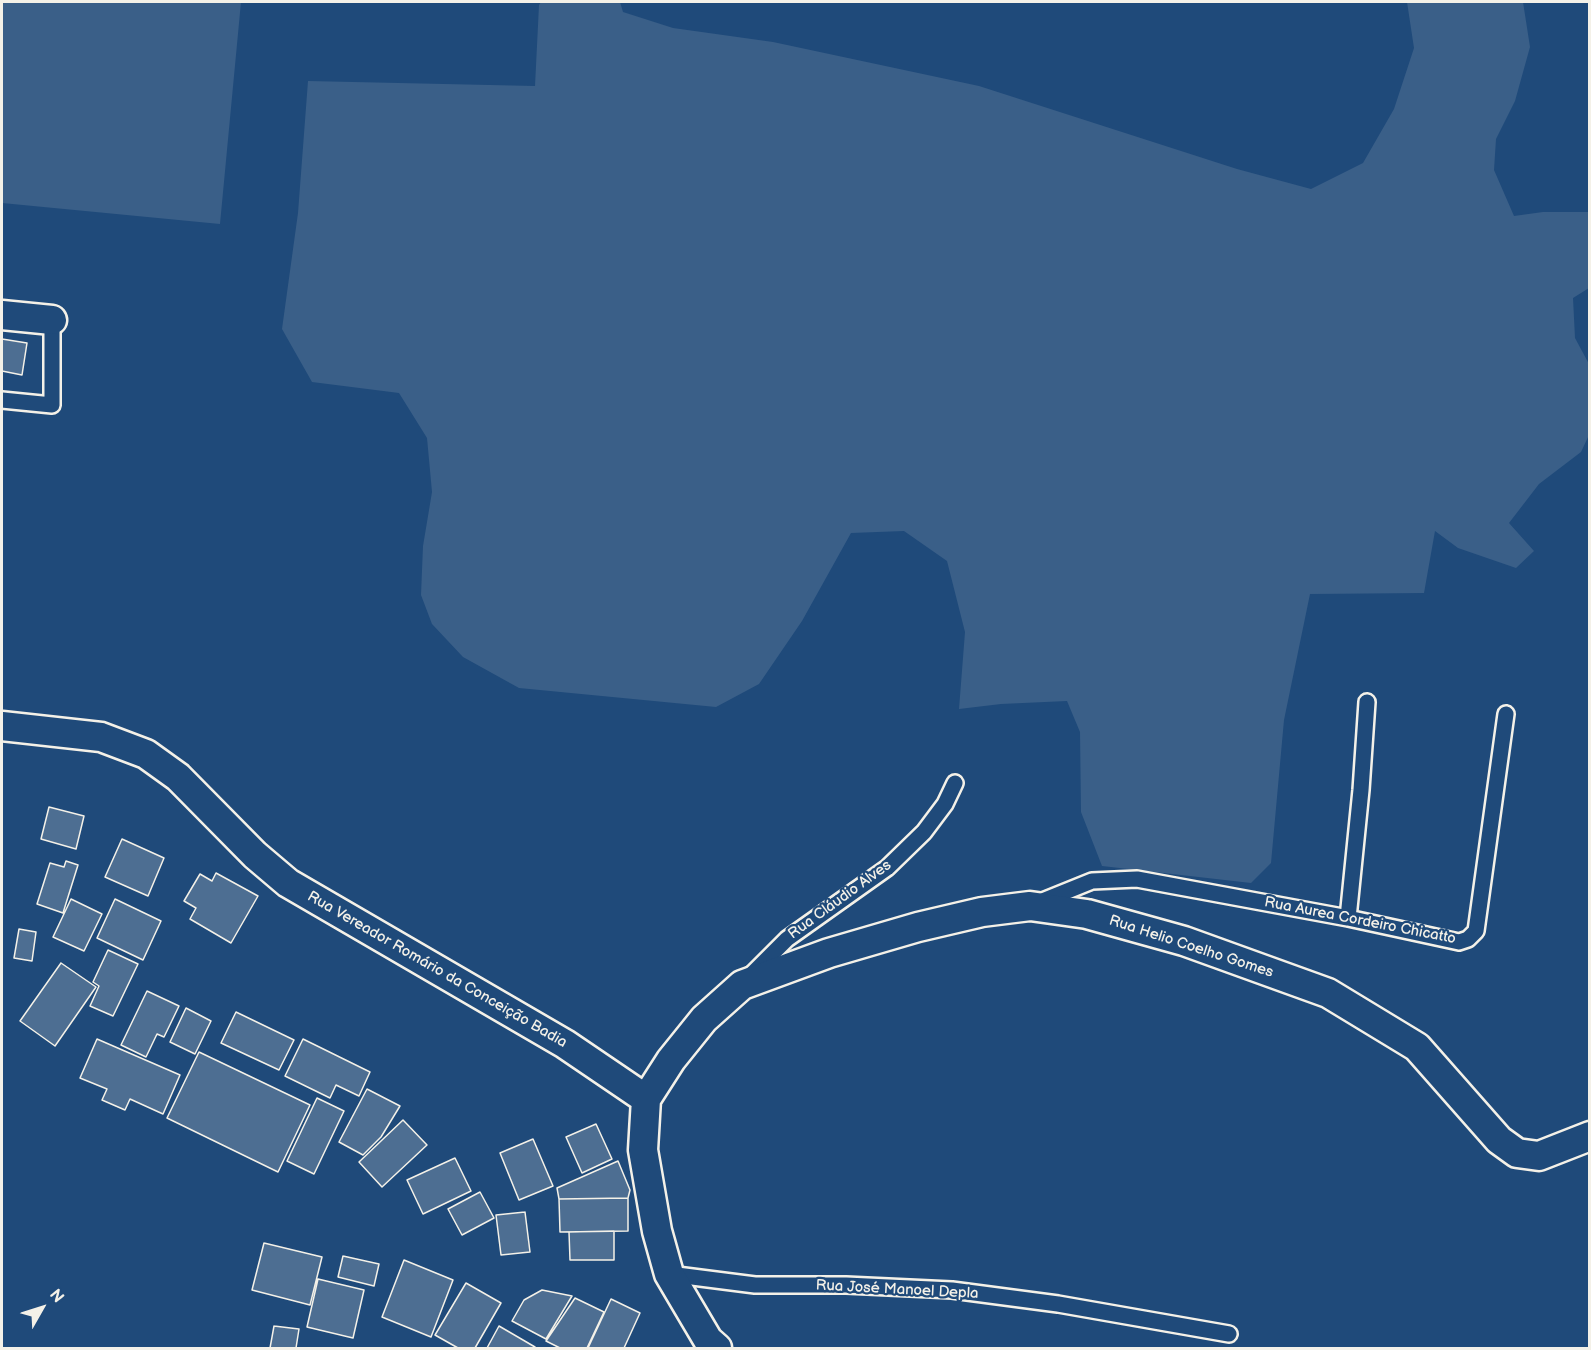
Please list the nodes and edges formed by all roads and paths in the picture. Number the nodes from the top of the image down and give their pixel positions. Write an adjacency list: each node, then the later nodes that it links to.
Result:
1 (2, 315): 2 (street)
2 (52, 320): 3 (lane)
3 (2, 400)
4 (1367, 702): 9 (lane)
5 (1506, 714): 9 (lane, Rua Aurea Cordeiro Chicatto)
6 (2, 726): 11 (street, Rua Vereador Romário da Conceição Badia)
7 (955, 783): 10 (lane, Rua Cláudio Alves)
8 (1030, 906): 9 (lane, Rua Aurea Cordeiro Chicatto); 10 (street, Rua Helio Coelho Gomes); 12 (street, Rua Helio Coelho Gomes)
9 (1348, 918)
10 (742, 985): 11 (street, Rua Helio Coelho Gomes)
11 (646, 1099): 13 (street)
12 (1590, 1136)
13 (669, 1274): 14 (lane, Rua José Manoel Depla); 15 (street)
14 (1229, 1334)
15 (717, 1348)

